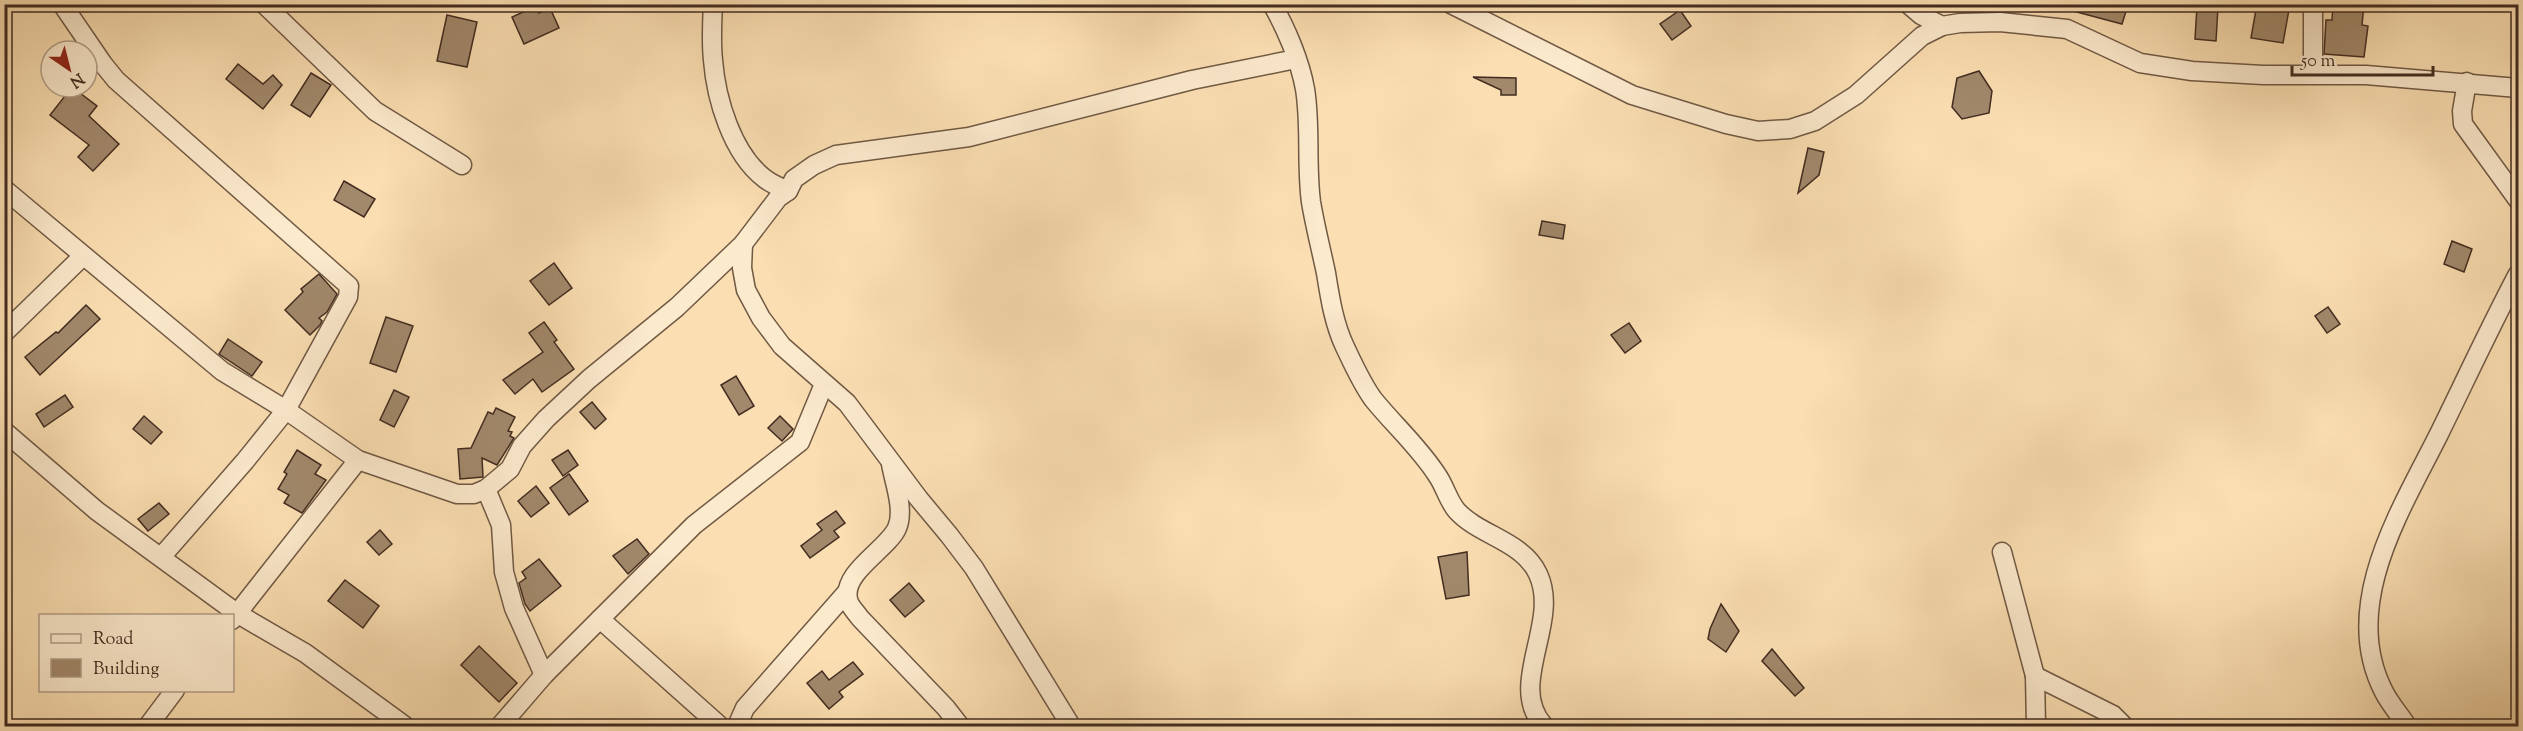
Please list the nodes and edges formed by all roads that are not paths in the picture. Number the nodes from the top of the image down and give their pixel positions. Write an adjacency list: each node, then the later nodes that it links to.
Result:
1 (62, 4): 22 (street)
2 (264, 4): 13 (street)
3 (713, 4): 15 (street)
4 (1272, 4): 9 (street)
5 (1451, 4): 8 (street)
6 (1908, 4): 8 (street)
7 (2313, 4): 10 (street)
8 (1942, 26): 10 (street)
9 (1296, 59): 15 (street); 43 (street)
10 (2313, 74): 11 (street)
11 (2467, 82): 12 (street); 16 (street)
12 (2518, 88)
13 (462, 165)
14 (4, 189): 18 (street)
15 (788, 191): 17 (street)
16 (2518, 200)
17 (743, 244): 21 (street); 26 (street)
18 (83, 256): 20 (street); 22 (street)
19 (2518, 274): 46 (street)
20 (4, 333)
21 (824, 384): 24 (street); 32 (street)
22 (286, 410): 25 (street); 28 (street)
23 (4, 431): 28 (street)
24 (890, 459): 29 (street); 42 (street)
25 (358, 460): 26 (street); 31 (street)
26 (486, 489): 33 (street)
27 (2002, 552): 34 (street)
28 (162, 556): 30 (street)
29 (848, 592): 40 (street); 41 (street)
30 (231, 614)
31 (235, 617): 37 (street)
32 (600, 619): 33 (street); 39 (street)
33 (544, 675): 38 (street)
34 (2035, 676): 44 (street); 45 (street)
35 (174, 692): 36 (street)
36 (148, 726)
37 (405, 726)
38 (500, 726)
39 (720, 726)
40 (737, 726)
41 (960, 726)
42 (1071, 726)
43 (1544, 726)
44 (2036, 726)
45 (2124, 726)
46 (2407, 726)

